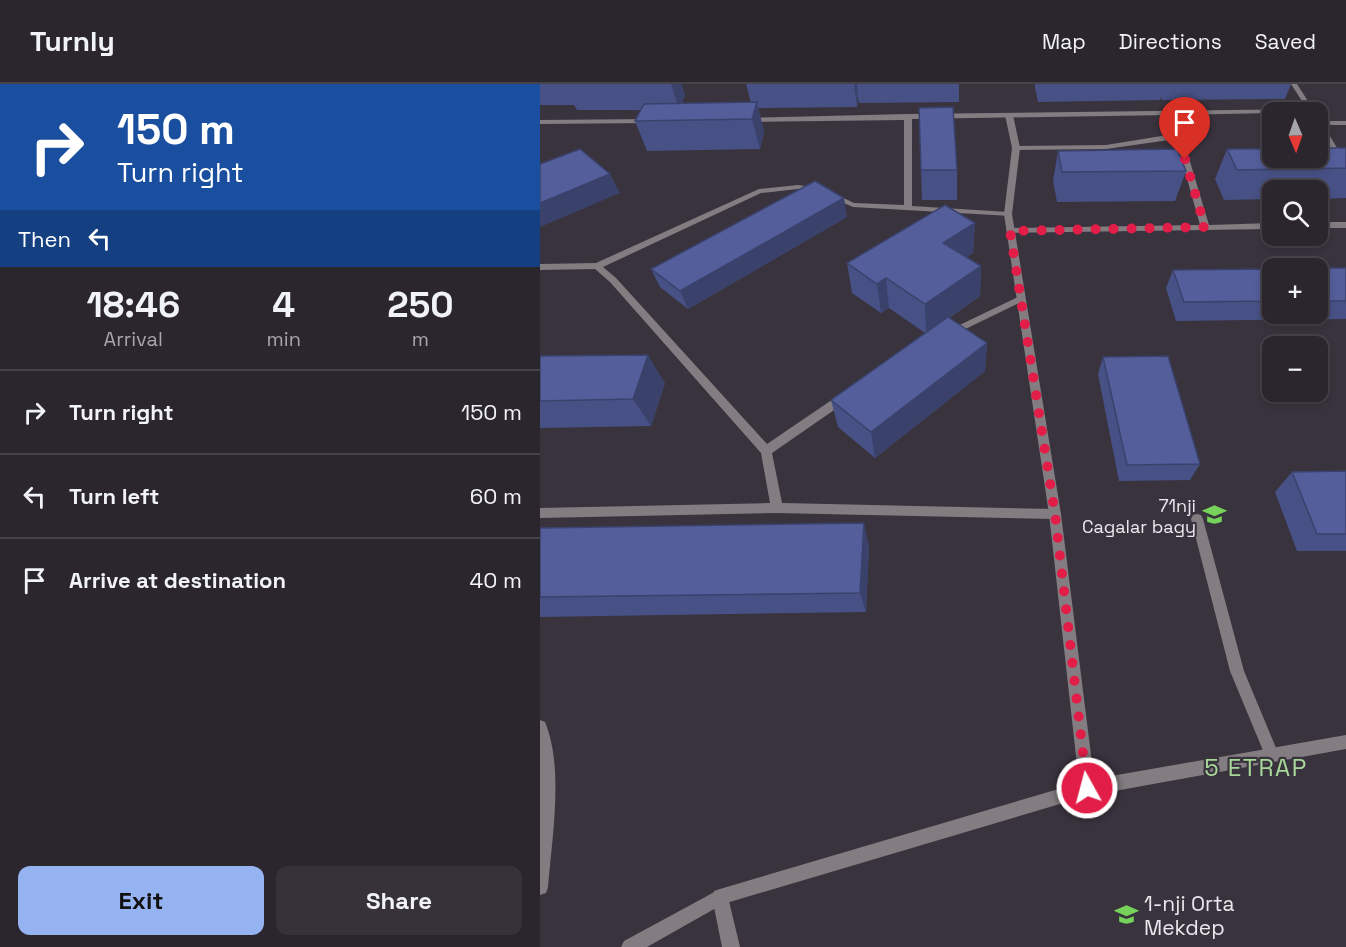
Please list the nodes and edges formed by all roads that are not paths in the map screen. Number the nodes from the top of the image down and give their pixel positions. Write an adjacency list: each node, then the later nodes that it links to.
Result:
1 (1294, 84): 2 (street)
2 (1305, 102)
3 (1262, 113): 4 (street)
4 (1172, 114): 6 (street); 12 (street)
5 (908, 116): 6 (street); 7 (street); 16 (street)
6 (1008, 116): 14 (street)
7 (734, 120)
8 (654, 121): 9 (street)
9 (540, 122)
10 (1328, 122): 11 (street)
11 (1346, 123)
12 (1178, 136): 14 (street); 21 (street)
13 (1328, 139): 15 (street)
14 (1016, 148): 17 (street)
15 (1346, 169)
16 (908, 209): 17 (street); 23 (street)
17 (1008, 214): 22 (street)
18 (1328, 225): 19 (street)
19 (1346, 225)
20 (1262, 226): 21 (street)
21 (1205, 227): 22 (street)
22 (1010, 231): 25 (street)
23 (597, 266): 24 (street); 28 (street)
24 (540, 267)
25 (1020, 299): 26 (street); 31 (street)
26 (938, 339)
27 (860, 387): 28 (street)
28 (766, 452): 29 (street)
29 (777, 508): 30 (street); 31 (street)
30 (540, 513)
31 (1055, 514): 36 (street)
32 (1197, 519): 35 (street)
33 (540, 728): 37 (street)
34 (1346, 742): 35 (street)
35 (1272, 755): 36 (street)
36 (1087, 788): 38 (street)
37 (540, 887)
38 (720, 897): 39 (street); 40 (street)
39 (630, 947)
40 (731, 947)

